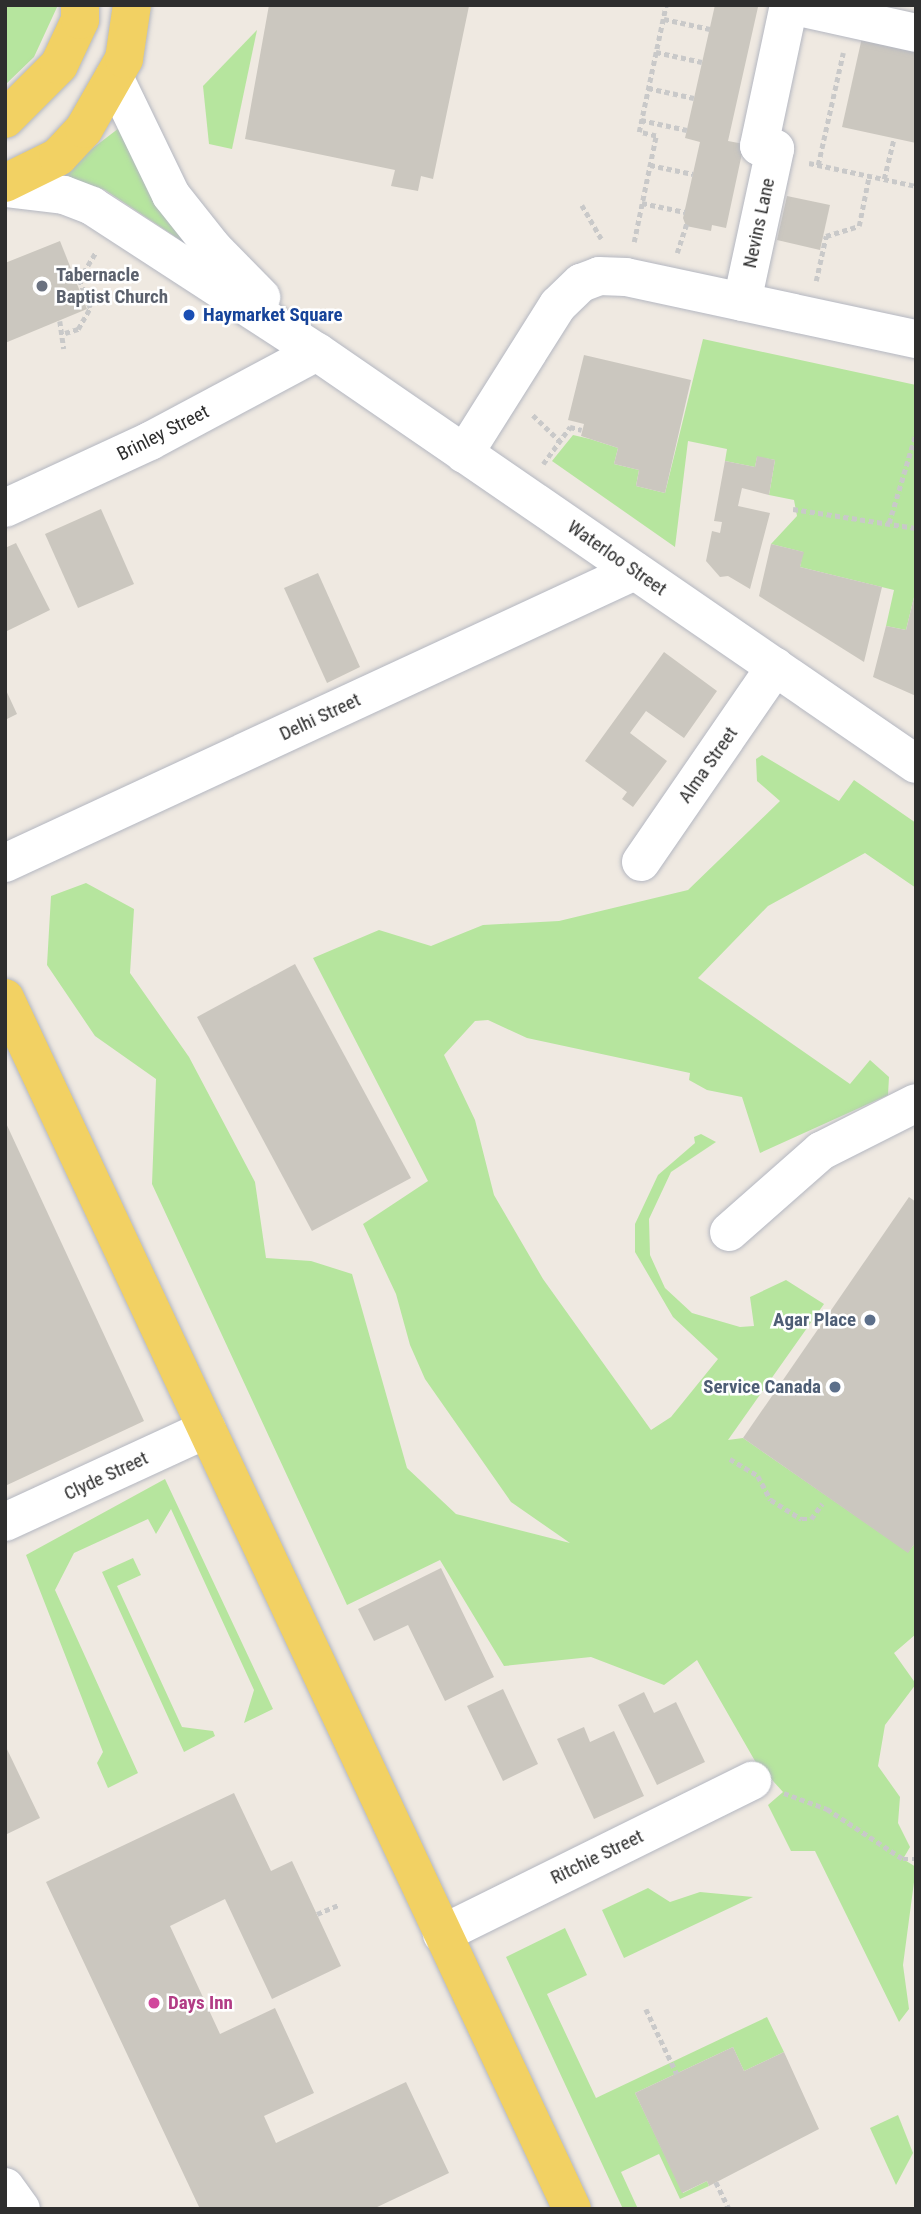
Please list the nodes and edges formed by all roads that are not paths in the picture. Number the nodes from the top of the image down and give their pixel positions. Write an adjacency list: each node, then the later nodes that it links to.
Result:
1 (80, 5): 6 (main road)
2 (132, 5): 5 (main road)
3 (790, 5): 4 (street); 8 (street, Nevins Lane)
4 (916, 33)
5 (114, 77): 7 (main road); 10 (street)
6 (5, 119)
7 (5, 186): 10 (street)
8 (742, 302): 9 (street); 11 (street)
9 (916, 339)
10 (317, 352): 11 (street, Waterloo Street); 12 (street, Brinley Street)
11 (464, 454): 13 (street, Waterloo Street)
12 (5, 508)
13 (635, 571): 14 (street, Waterloo Street); 17 (street, Delhi Street)
14 (775, 667): 15 (street, Waterloo Street); 16 (street, Alma Street)
15 (916, 764)
16 (641, 862)
17 (5, 863)
18 (5, 998): 21 (main road)
19 (916, 1103): 20 (street)
20 (729, 1232)
21 (207, 1429): 22 (street, Clyde Street); 24 (main road)
22 (5, 1522)
23 (752, 1781): 24 (street, Ritchie Street)
24 (442, 1934): 27 (main road)
25 (5, 2187): 26 (street)
26 (21, 2209)
27 (572, 2209)

